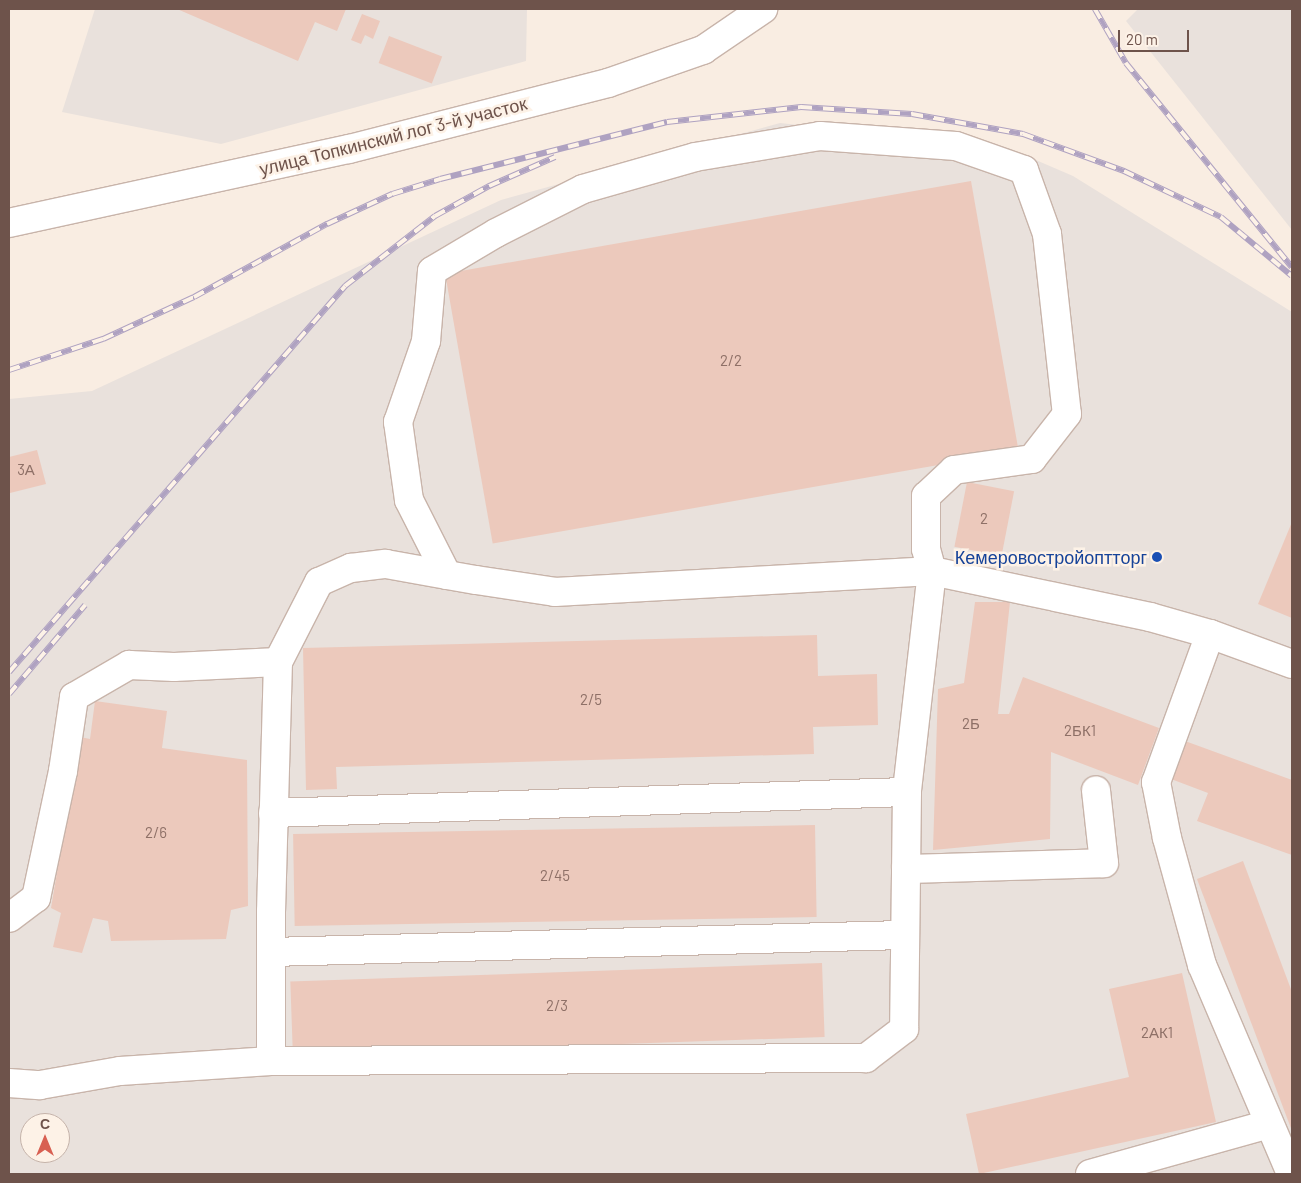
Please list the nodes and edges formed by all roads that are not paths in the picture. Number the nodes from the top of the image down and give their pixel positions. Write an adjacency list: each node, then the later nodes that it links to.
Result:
1 (763, 9): 2 (street, улица Топкинский лог 3-й участок)
2 (9, 223)
3 (932, 572): 4 (street); 4 (street); 5 (street); 9 (street)
4 (447, 575): 6 (street)
5 (1210, 634): 7 (street); 17 (street)
6 (278, 662): 10 (street); 12 (street)
7 (1292, 664)
8 (1096, 790): 11 (street)
9 (907, 792): 10 (street); 11 (street)
10 (274, 813): 14 (street)
11 (906, 869): 13 (street)
12 (9, 918)
13 (905, 935): 14 (street); 15 (street)
14 (271, 952): 15 (street)
15 (271, 1061): 16 (street)
16 (9, 1083)
17 (1269, 1124): 18 (street); 19 (street)
18 (1090, 1174)
19 (1291, 1174)

